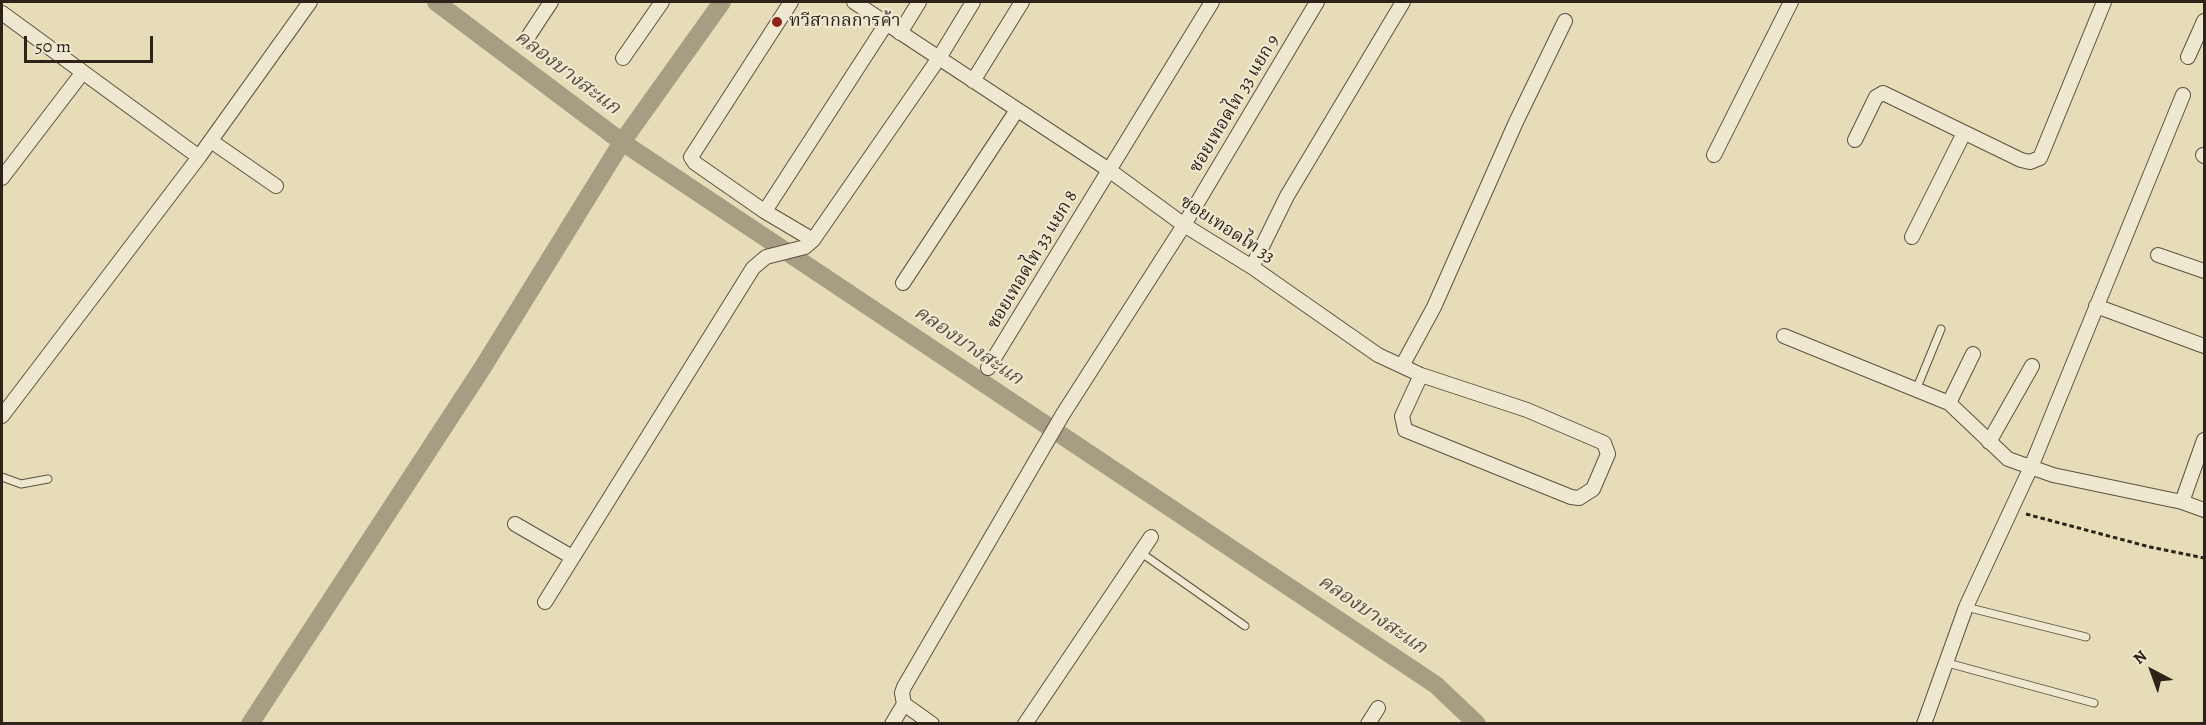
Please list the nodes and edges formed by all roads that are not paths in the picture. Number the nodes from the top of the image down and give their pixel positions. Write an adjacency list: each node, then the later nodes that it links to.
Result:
1 (11, 2): 15 (street)
2 (310, 2): 30 (street)
3 (551, 2): 20 (street)
4 (662, 2): 22 (street)
5 (791, 2): 36 (street)
6 (854, 2): 18 (street, ซอยเทอดไท 33)
7 (919, 2): 19 (street)
8 (973, 2): 23 (street)
9 (1022, 2): 25 (street)
10 (1212, 2): 33 (street, ซอยเทอดไท 33 แยก 8)
11 (1317, 2): 37 (street, ซอยเทอดไท 33 แยก 9)
12 (1404, 2): 41 (street)
13 (1791, 2): 31 (street)
14 (2104, 2): 28 (street)
15 (2, 14): 24 (street)
16 (1565, 21): 49 (street)
17 (2205, 21): 21 (street)
18 (886, 24): 19 (street, ซอยเทอดไท 33); 36 (street)
19 (900, 33): 23 (street, ซอยเทอดไท 33)
20 (526, 39)
21 (2188, 57)
22 (623, 58)
23 (939, 58): 25 (street, ซอยเทอดไท 33); 39 (street)
24 (83, 72): 32 (street); 34 (street)
25 (973, 81): 27 (street, ซอยเทอดไท 33)
26 (2183, 95): 44 (street)
27 (1017, 110): 33 (street, ซอยเทอดไท 33); 43 (street)
28 (1964, 133): 29 (street); 38 (street)
29 (1855, 140)
30 (210, 141): 32 (street); 35 (street)
31 (1714, 155)
32 (199, 157): 55 (street)
33 (1109, 170): 37 (street, ซอยเทอดไท 33); 51 (street, ซอยเทอดไท 33 แยก 8)
34 (2, 178)
35 (276, 186)
36 (765, 211): 39 (street)
37 (1184, 225): 41 (street, ซอยเทอดไท 33); 73 (street, ซอยเทอดไท 33 แยก 9)
38 (1912, 237)
39 (809, 243): 66 (street)
40 (2158, 255): 42 (street)
41 (1252, 267): 49 (street, ซอยเทอดไท 33)
42 (2205, 271)
43 (903, 283)
44 (2096, 306): 47 (street); 58 (street)
45 (1941, 329): 53 (lane)
46 (1784, 336): 53 (street)
47 (2205, 346)
48 (1973, 354): 54 (street)
49 (1402, 366): 52 (street, ซอยเทอดไท 33)
50 (2031, 366): 56 (street)
51 (988, 368)
52 (1420, 375): 52 (street, ซอยเทอดไท 33)
53 (1916, 390): 54 (street)
54 (1950, 403): 56 (street)
55 (2, 416)
56 (1989, 442): 58 (street)
57 (2204, 442): 61 (street)
58 (2031, 467): 61 (street); 68 (street)
59 (2, 477): 60 (lane)
60 (48, 479)
61 (2182, 502): 62 (street)
62 (2205, 510)
63 (515, 524): 66 (street)
64 (1151, 537): 65 (street)
65 (1140, 552): 69 (lane); 77 (street)
66 (572, 557): 67 (street)
67 (545, 602)
68 (1966, 607): 70 (lane); 71 (street)
69 (1245, 626)
70 (2086, 637)
71 (1944, 662): 72 (lane); 79 (street)
72 (2094, 703)
73 (904, 704): 75 (street, ซอยเทอดไท 33 แยก 9); 76 (street)
74 (1378, 708): 78 (street)
75 (892, 723)
76 (932, 723)
77 (1025, 723)
78 (1368, 723)
79 (1924, 723)

